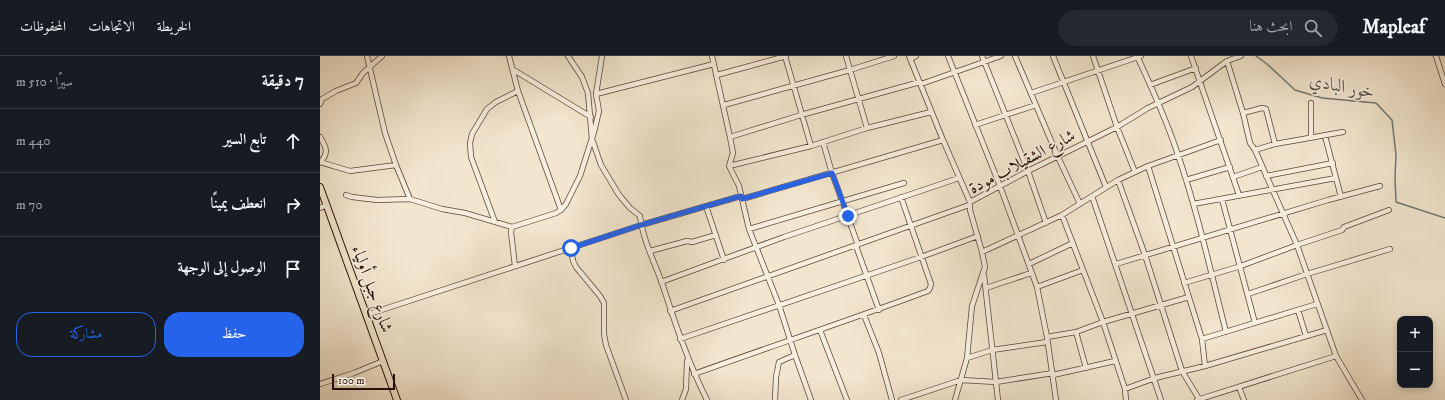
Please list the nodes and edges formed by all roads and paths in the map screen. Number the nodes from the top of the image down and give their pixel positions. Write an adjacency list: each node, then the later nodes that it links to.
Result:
1 (367, 56): 25 (street)
2 (382, 56): 25 (street)
3 (509, 56): 26 (street)
4 (568, 56): 51 (street)
5 (602, 56): 40 (street)
6 (712, 56): 24 (street)
7 (785, 56): 31 (street); 37 (street)
8 (846, 56): 28 (street)
9 (894, 56): 28 (street)
10 (916, 56): 21 (street)
11 (948, 56): 30 (street)
12 (982, 56): 23 (street)
13 (1001, 56): 23 (street)
14 (1015, 56): 39 (street)
15 (1053, 56): 33 (street)
16 (1093, 56): 29 (street)
17 (1139, 56): 29 (street); 36 (street)
18 (1191, 56): 27 (street)
19 (1241, 56): 22 (street, شارع الشقيلاب مودة)
20 (1436, 56): 35 (street)
21 (910, 57): 34 (street)
22 (1227, 62): 32 (street, شارع الشقيلاب مودة); 48 (street)
23 (985, 63): 30 (street); 50 (street)
24 (714, 64): 31 (street); 40 (street)
25 (370, 66): 44 (street); 72 (street)
26 (512, 68): 38 (street); 51 (street)
27 (1196, 68): 32 (street); 36 (street)
28 (850, 70): 37 (street); 41 (street)
29 (1099, 71): 33 (street); 53 (street)
30 (955, 73): 34 (street); 52 (street)
31 (717, 75): 45 (street)
32 (1200, 81): 42 (street, شارع الشقيلاب مودة); 62 (street)
33 (1062, 82): 39 (street); 64 (street)
34 (920, 83): 41 (street); 47 (street)
35 (1445, 84)
36 (1150, 85): 42 (street)
37 (793, 86): 45 (street); 49 (street)
38 (518, 91): 107 (street); 112 (street)
39 (1031, 93): 46 (street)
40 (596, 94): 60 (street)
41 (858, 99): 49 (street); 54 (street)
42 (1158, 103): 53 (street, شارع الشقيلاب مودة); 68 (street)
43 (1311, 103): 59 (street)
44 (320, 104)
45 (724, 105): 58 (street)
46 (1036, 105): 50 (street); 69 (street)
47 (931, 112): 54 (street); 61 (street)
48 (1243, 113): 65 (street); 67 (street)
49 (801, 115): 58 (street); 66 (street)
50 (1006, 116): 52 (street); 77 (street)
51 (590, 117): 60 (street)
52 (975, 125): 87 (street)
53 (1117, 127): 64 (street, شارع الشقيلاب مودة); 78 (street)
54 (867, 128): 63 (street)
55 (1344, 132): 56 (street)
56 (1325, 136): 59 (street); 71 (street)
57 (320, 137): 70 (street)
58 (730, 137): 73 (street)
59 (1312, 138): 65 (street)
60 (592, 139): 107 (street); 114 (street)
61 (943, 140): 79 (street); 82 (street)
62 (1221, 140): 68 (street); 75 (street)
63 (823, 142): 66 (street); 79 (street)
64 (1087, 143): 69 (street, شارع الشقيلاب مودة); 90 (street)
65 (1275, 144): 67 (street)
66 (811, 146): 73 (street)
67 (1255, 150): 76 (street)
68 (1178, 154): 74 (street); 85 (street)
69 (1058, 157): 77 (street, شارع الشقيلاب مودة); 102 (street)
70 (320, 162): 72 (street)
71 (1333, 163): 80 (street); 83 (street)
72 (396, 165): 98 (street)
73 (729, 166): 95 (street)
74 (1148, 166): 78 (street); 127 (street)
75 (1230, 167): 81 (street); 85 (street)
76 (1262, 167): 80 (street); 81 (street)
77 (1028, 171): 87 (street, شارع الشقيلاب مودة); 113 (street)
78 (1134, 172): 84 (street)
79 (832, 173): 95 (street); 100 (street)
80 (1266, 176): 91 (street)
81 (1233, 177): 93 (street)
82 (959, 178): 96 (street); 101 (street)
83 (1336, 178): 91 (street); 97 (street)
84 (1118, 180): 90 (street); 132 (street)
85 (1186, 180): 103 (street)
86 (904, 182): 100 (street)
87 (1000, 186): 101 (street, شارع الشقيلاب مودة); 121 (street)
88 (1380, 186): 97 (street)
89 (320, 187): 104 (highway, شارع جبل أولياء)
90 (1106, 187): 94 (street)
91 (1273, 189): 93 (street); 109 (street)
92 (346, 195): 98 (street)
93 (1240, 195): 99 (street)
94 (1092, 196): 102 (street); 136 (street)
95 (742, 197): 105 (street); 117 (street)
96 (901, 197): 111 (street); 115 (street)
97 (1341, 197): 109 (street)
98 (410, 199): 112 (street)
99 (1222, 199): 103 (street); 118 (street)
100 (843, 200): 111 (street); 117 (street)
101 (970, 204): 115 (street); 120 (street, شارع الشقيلاب مودة)
102 (1080, 204): 110 (street)
103 (1193, 204): 122 (street)
104 (327, 205): 106 (street); 159 (highway, شارع جبل أولياء)
105 (706, 206): 114 (street); 119 (street)
106 (320, 208)
107 (561, 210): 116 (street)
108 (1389, 210): 125 (street)
109 (1284, 214): 118 (street); 125 (street)
110 (1062, 215): 113 (street); 123 (street)
111 (848, 216): 124 (street); 126 (street)
112 (495, 222): 116 (street)
113 (1046, 223): 121 (street)
114 (641, 225): 128 (street); 130 (street)
115 (911, 226): 124 (street); 133 (street)
116 (512, 227): 137 (street)
117 (749, 229): 126 (street)
118 (1230, 230): 122 (street); 138 (street)
119 (716, 235): 130 (street); 134 (street)
120 (978, 236): 131 (street, شارع الشقيلاب مودة); 133 (street)
121 (1019, 236): 131 (street); 135 (street)
122 (1202, 238): 127 (street); 143 (street)
123 (1073, 243): 135 (street); 140 (street)
124 (857, 245): 144 (street); 145 (street)
125 (1297, 245): 138 (street); 142 (street)
126 (756, 247): 134 (street); 145 (street)
127 (1173, 247): 132 (street); 147 (street)
128 (571, 248): 137 (street); 191 (street)
129 (1390, 249): 142 (street)
130 (650, 252): 146 (street)
131 (982, 252): 139 (street, شارع الشقيلاب مودة)
132 (1145, 255): 136 (street); 154 (street)
133 (921, 258): 144 (street); 155 (street)
134 (724, 260): 146 (street)
135 (1029, 264): 141 (street)
136 (1116, 264): 158 (street)
137 (515, 266): 159 (street)
138 (1241, 266): 143 (street); 150 (street)
139 (984, 270): 149 (street); 176 (street, شارع الشقيلاب مودة)
140 (1083, 270): 148 (street); 161 (street)
141 (1031, 273): 148 (street); 149 (street)
142 (1307, 274): 150 (street); 152 (street)
143 (1212, 275): 147 (street); 166 (street)
144 (866, 276): 153 (street); 155 (street)
145 (768, 277): 153 (street); 157 (street)
146 (661, 282): 157 (street)
147 (1184, 283): 151 (street)
148 (1037, 287): 171 (street)
149 (986, 288): 172 (street)
150 (1248, 294): 162 (street)
151 (1189, 297): 154 (street); 170 (street)
152 (1317, 304): 156 (street); 164 (street)
153 (779, 305): 168 (street); 169 (street)
154 (1162, 305): 158 (street); 181 (street)
155 (879, 310): 160 (street)
156 (1298, 310): 162 (street); 167 (street)
157 (670, 311): 168 (street)
158 (1132, 314): 161 (street); 184 (street)
159 (366, 315): 178 (highway, شارع جبل أولياء)
160 (864, 315): 163 (street); 197 (street)
161 (1103, 322): 165 (street); 177 (street)
162 (1256, 323): 166 (street)
163 (820, 330): 169 (street); 196 (street)
164 (1327, 330): 167 (street); 174 (street)
165 (1076, 332): 171 (street); 180 (street)
166 (1226, 332): 170 (street)
167 (1306, 336): 179 (street)
168 (680, 339): 175 (street)
169 (791, 339): 173 (street); 182 (street)
170 (1202, 339): 179 (street)
171 (1047, 340): 172 (street); 183 (street)
172 (992, 350): 176 (street); 186 (street)
173 (795, 355): 194 (street); 195 (street)
174 (1336, 356): 188 (street); 206 (street)
175 (687, 357): 182 (street); 192 (street)
176 (967, 358): 185 (street, شارع الشقيلاب مودة)
177 (1116, 360): 180 (street); 189 (street)
178 (383, 361): 187 (street); 190 (highway, شارع جبل أولياء)
179 (1205, 366): 181 (street)
180 (1086, 368): 183 (street)
181 (1182, 372): 184 (street); 204 (street)
182 (694, 374): 193 (street)
183 (1053, 374): 186 (street); 201 (street)
184 (1154, 378): 189 (street); 203 (street)
185 (961, 380): 186 (street); 198 (street); 199 (street, شارع الشقيلاب مودة)
186 (996, 382): 200 (street)
187 (320, 384)
188 (1239, 387): 204 (street); 205 (street)
189 (1125, 389): 202 (street)
190 (397, 400)
191 (626, 400)
192 (682, 400)
193 (707, 400)
194 (775, 400)
195 (812, 400)
196 (847, 400)
197 (892, 400)
198 (901, 400)
199 (955, 400)
200 (998, 400)
201 (1056, 400)
202 (1126, 400)
203 (1161, 400)
204 (1198, 400)
205 (1244, 400)
206 (1362, 400)

